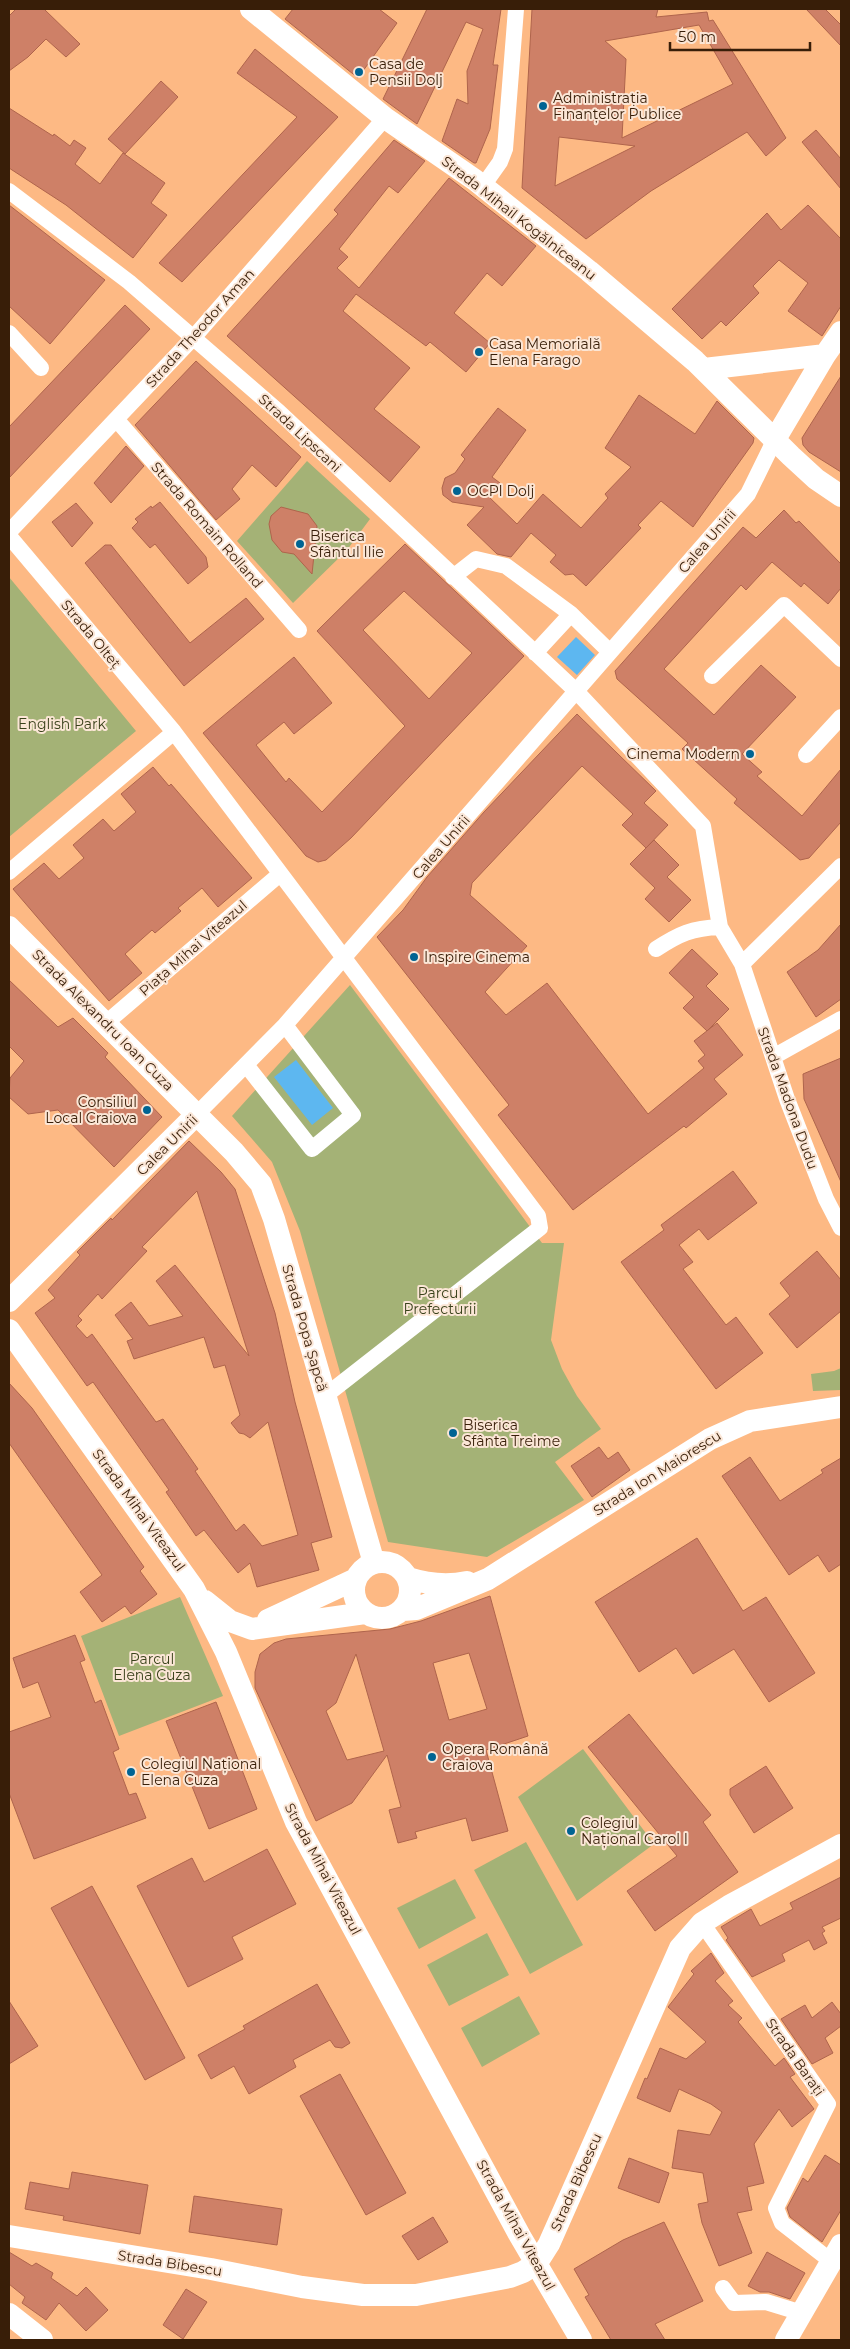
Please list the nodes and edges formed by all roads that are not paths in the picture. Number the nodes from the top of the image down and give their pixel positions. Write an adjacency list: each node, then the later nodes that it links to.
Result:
1 (251, 9): 3 (street, Strada Mihail Kogălniceanu)
2 (516, 9): 4 (street)
3 (385, 118): 4 (street, Strada Mihail Kogălniceanu); 8 (street, Strada Theodor Aman)
4 (483, 186): 11 (street, Strada Mihail Kogălniceanu)
5 (9, 191): 8 (street, Strada Lipscani)
6 (841, 332): 9 (street, Calea Unirii)
7 (9, 333): 10 (street)
8 (193, 338): 12 (street, Strada Theodor Aman); 16 (street, Strada Lipscani)
9 (826, 355): 11 (street); 13 (street, Calea Unirii)
10 (41, 368)
11 (704, 369): 13 (street, Strada Mihail Kogălniceanu)
12 (116, 419): 15 (street, Strada Theodor Aman); 18 (street, Strada Romain Rolland)
13 (774, 441): 14 (street, Strada Mihail Kogălniceanu); 20 (street, Calea Unirii)
14 (841, 496)
15 (9, 534): 25 (street, Strada Olteț)
16 (453, 577): 17 (street); 19 (street, Strada Lipscani)
17 (571, 614): 19 (street); 20 (street)
18 (299, 630)
19 (535, 652): 23 (street, Strada Lipscani)
20 (610, 652): 23 (street, Calea Unirii)
21 (841, 659): 22 (street)
22 (712, 676)
23 (576, 691): 31 (street, Strada Lipscani); 33 (street, Calea Unirii)
24 (841, 717): 26 (street)
25 (174, 732): 28 (street); 29 (street, Strada Olteț)
26 (806, 755)
27 (841, 866): 34 (street)
28 (9, 872)
29 (280, 874): 33 (street, Strada Olteț); 36 (street, Piața Mihai Viteazul)
30 (9, 927): 36 (street, Strada Alexandru Ioan Cuza)
31 (720, 927): 32 (street); 34 (street, Strada Madona Dudu)
32 (656, 949)
33 (344, 957): 37 (street, Calea Unirii); 44 (street, Strada Olteț)
34 (742, 964): 38 (street, Strada Madona Dudu)
35 (841, 1019): 38 (street)
36 (106, 1023): 40 (street, Strada Alexandru Ioan Cuza)
37 (285, 1025): 39 (street, Calea Unirii); 39 (street)
38 (773, 1057): 41 (street, Strada Madona Dudu)
39 (247, 1066): 40 (street, Calea Unirii)
40 (198, 1114): 42 (street, Calea Unirii); 44 (street, Strada Popa Șapcă)
41 (841, 1228)
42 (9, 1301)
43 (9, 1330): 50 (street, Strada Mihai Viteazul)
44 (325, 1396): 46 (street, Strada Popa Șapcă)
45 (841, 1407): 49 (street, Strada Ion Maiorescu)
46 (374, 1563): 47 (street); 48 (street)
47 (408, 1578): 49 (street, Strada Ion Maiorescu); 51 (street)
48 (356, 1579): 52 (street); 53 (street)
49 (488, 1579): 51 (street, Strada Ion Maiorescu)
50 (194, 1589): 53 (street); 54 (street, Strada Mihai Viteazul)
51 (403, 1610): 52 (street)
52 (365, 1613): 53 (street)
53 (252, 1629): 54 (street)
54 (226, 1652): 59 (street, Strada Mihai Viteazul)
55 (841, 1845): 56 (street, Strada Bibescu)
56 (702, 1923): 58 (street, Strada Barați); 59 (street, Strada Bibescu)
57 (9, 2236): 59 (street, Strada Bibescu)
58 (836, 2253): 61 (street)
59 (537, 2263): 64 (street, Strada Mihai Viteazul)
60 (723, 2288): 61 (street)
61 (802, 2313): 65 (street)
62 (9, 2314): 63 (street)
63 (42, 2340)
64 (581, 2340)
65 (786, 2340)

